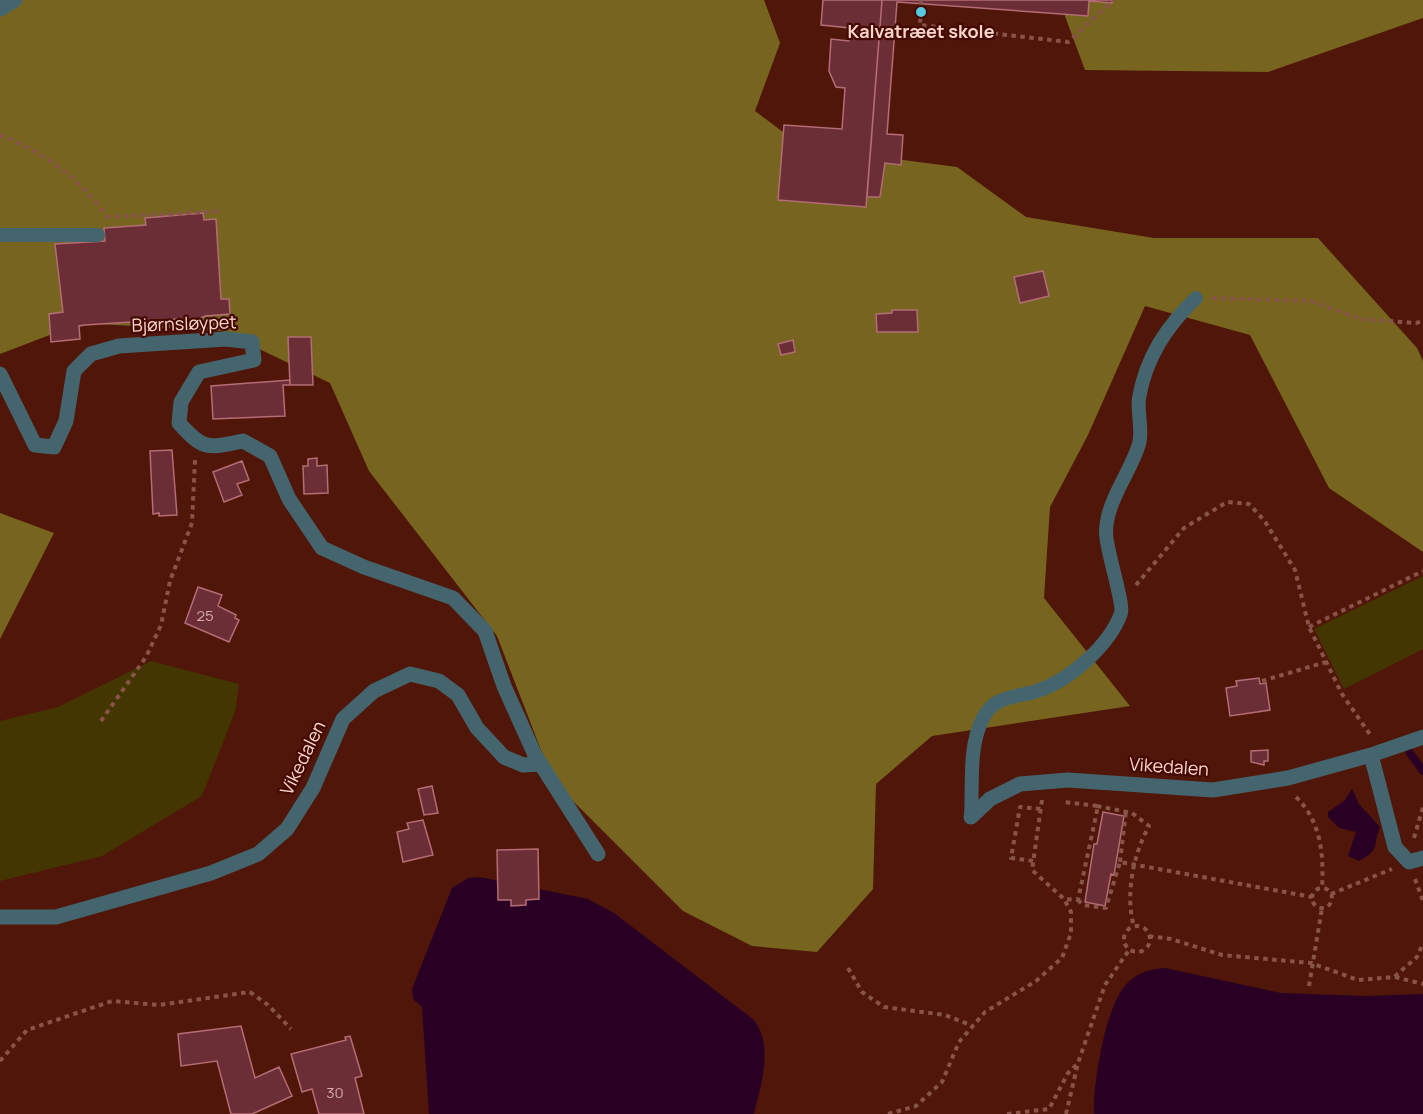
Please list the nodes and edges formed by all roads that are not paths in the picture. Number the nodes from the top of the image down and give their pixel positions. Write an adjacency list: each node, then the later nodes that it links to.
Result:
1 (15, 0): 2 (street)
2 (0, 9)
3 (0, 235): 4 (lane)
4 (98, 235)
5 (1197, 298): 10 (lane)
6 (0, 374): 9 (street, Bjørnsløypet)
7 (1423, 737): 8 (street, Vikedalen)
8 (1371, 755): 10 (street, Vikedalen); 12 (street)
9 (541, 764): 11 (street); 13 (street, Vikedalen)
10 (971, 817)
11 (598, 854)
12 (1416, 860)
13 (0, 917)

